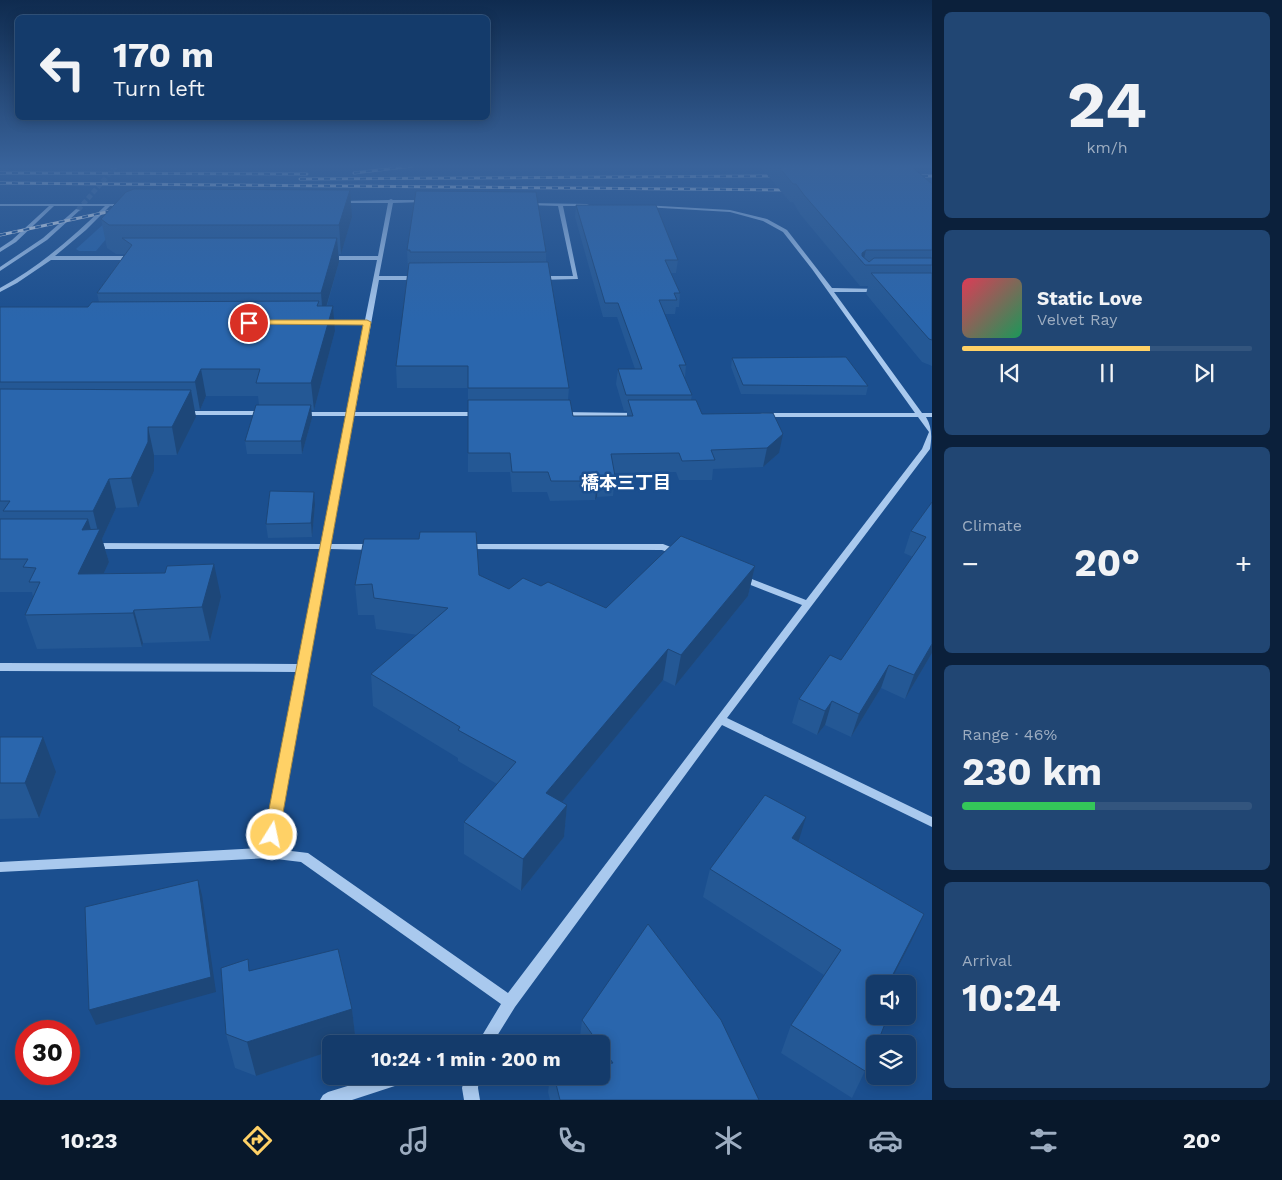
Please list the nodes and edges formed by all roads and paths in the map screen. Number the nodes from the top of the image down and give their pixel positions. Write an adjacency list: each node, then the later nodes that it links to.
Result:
1 (40, 217): 7 (street)
2 (70, 217): 12 (street)
3 (96, 217): 8 (street)
4 (388, 217): 11 (street)
5 (563, 217): 15 (street)
6 (756, 217): 17 (street)
7 (0, 250)
8 (48, 258): 9 (street); 16 (street)
9 (144, 258)
10 (322, 258): 11 (street)
11 (380, 258): 13 (street)
12 (0, 269)
13 (376, 278): 14 (street); 19 (street)
14 (422, 278)
15 (528, 278)
16 (0, 290)
17 (830, 290): 18 (street); 29 (street)
18 (886, 290)
19 (367, 322): 20 (street); 24 (street)
20 (317, 323)
21 (177, 413): 22 (street)
22 (275, 414)
23 (295, 414): 24 (street)
24 (349, 414): 25 (street); 33 (street)
25 (488, 414)
26 (556, 414): 27 (street)
27 (641, 414)
28 (757, 415): 29 (street)
29 (921, 415): 30 (street); 31 (street)
30 (932, 415)
31 (932, 432): 38 (street)
32 (79, 546): 33 (street)
33 (324, 546): 34 (street); 40 (street)
34 (384, 546)
35 (454, 547): 36 (street)
36 (690, 558)
37 (734, 575): 38 (street)
38 (806, 603): 41 (street)
39 (0, 667): 40 (street)
40 (302, 668): 43 (street)
41 (722, 720): 42 (street); 45 (street)
42 (932, 822)
43 (268, 854): 44 (street); 45 (street)
44 (0, 867)
45 (510, 1002): 46 (street)
46 (490, 1035)
47 (376, 1085): 49 (street)
48 (470, 1085): 50 (street)
49 (328, 1100)
50 (472, 1100)

